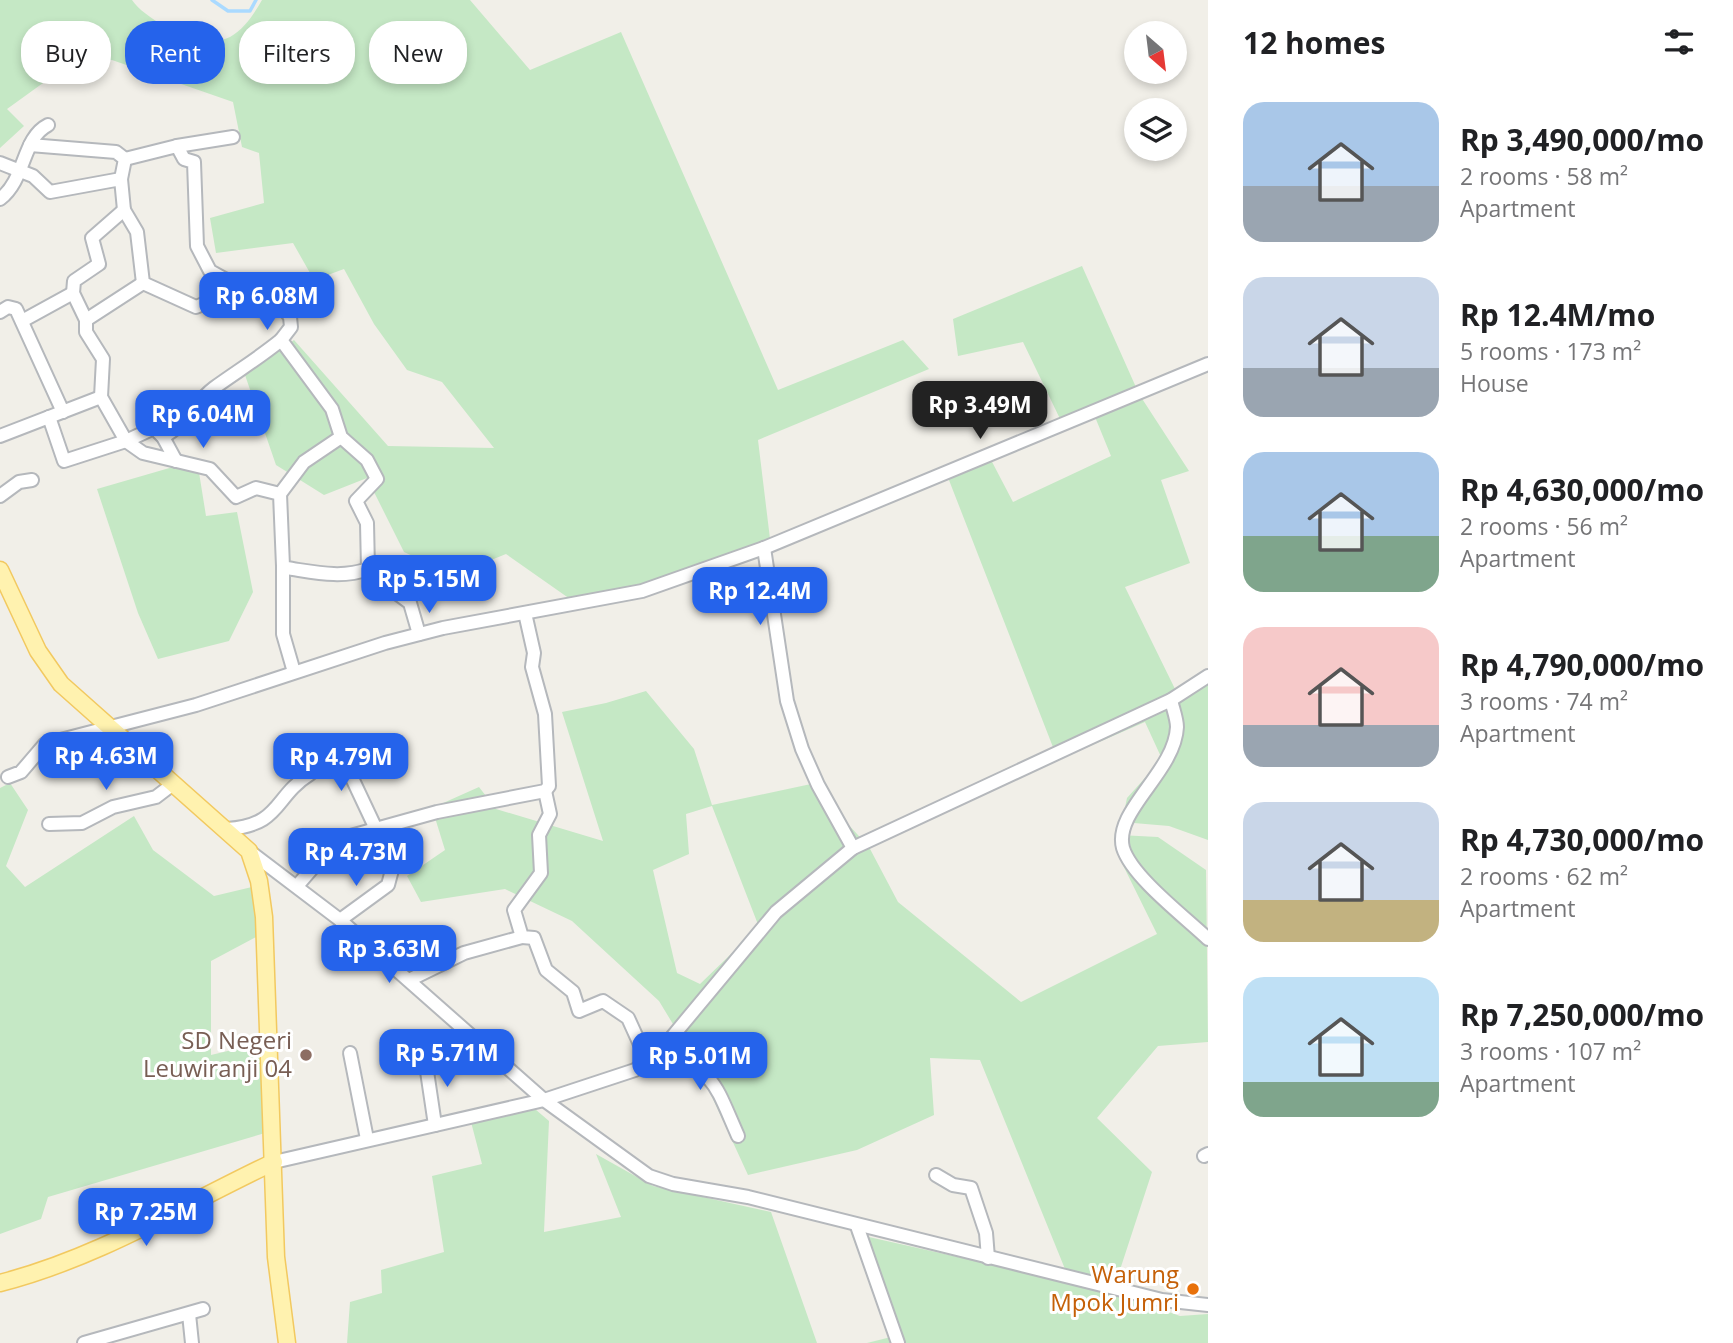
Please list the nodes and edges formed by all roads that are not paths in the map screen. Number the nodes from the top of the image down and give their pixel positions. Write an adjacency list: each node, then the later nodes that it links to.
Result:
1 (48, 125): 3 (street)
2 (233, 137): 4 (street)
3 (30, 145): 5 (street); 7 (street)
4 (177, 146): 5 (street); 12 (street)
5 (125, 159): 8 (street)
6 (0, 163): 7 (street)
7 (22, 171): 8 (street); 9 (street)
8 (121, 179): 10 (street)
9 (0, 199)
10 (124, 210): 11 (street); 13 (street)
11 (143, 283): 12 (street); 15 (street)
12 (241, 288): 17 (street)
13 (74, 293): 15 (street); 16 (street)
14 (0, 312): 16 (street)
15 (86, 320): 19 (street)
16 (22, 321): 20 (street)
17 (281, 340): 23 (street); 24 (street)
18 (1208, 365): 30 (street)
19 (101, 397): 20 (street); 25 (street)
20 (63, 412): 21 (street)
21 (49, 416): 22 (street); 25 (street)
22 (0, 436)
23 (163, 437): 25 (street); 26 (street)
24 (341, 437): 28 (street); 32 (street)
25 (126, 441): 26 (street)
26 (176, 461): 28 (street)
27 (32, 480): 29 (street)
28 (280, 494): 31 (street)
29 (0, 496)
30 (764, 548): 34 (street); 48 (street)
31 (284, 566): 32 (street); 36 (street)
32 (368, 569): 35 (street)
33 (0, 570): 39 (main road)
34 (525, 613): 35 (street); 44 (street)
35 (419, 634): 36 (street)
36 (294, 672): 39 (street)
37 (1208, 676): 38 (street)
38 (1171, 700): 48 (street); 54 (street)
39 (108, 727): 42 (street); 43 (main road)
40 (336, 744): 47 (street)
41 (310, 774): 46 (street)
42 (8, 777)
43 (173, 784): 45 (street); 46 (main road)
44 (545, 792): 47 (street); 53 (street)
45 (48, 824)
46 (227, 829): 49 (main road)
47 (376, 829): 51 (street)
48 (853, 848): 56 (street)
49 (249, 851): 51 (street); 64 (main road)
50 (392, 870): 52 (street)
51 (297, 886): 52 (street)
52 (340, 920): 55 (street)
53 (522, 937): 55 (street); 59 (street)
54 (1208, 939)
55 (409, 980): 60 (street)
56 (662, 1049): 59 (street); 62 (street)
57 (350, 1053): 63 (street)
58 (425, 1058): 61 (street)
59 (648, 1062): 60 (street)
60 (544, 1100): 61 (street); 66 (street)
61 (435, 1125): 63 (street)
62 (738, 1136)
63 (367, 1139): 64 (street)
64 (274, 1162): 68 (main road); 74 (main road)
65 (936, 1175): 67 (street)
66 (857, 1226): 67 (street); 75 (street)
67 (988, 1258): 69 (street)
68 (0, 1283)
69 (1208, 1305)
70 (203, 1309): 71 (street)
71 (189, 1314): 72 (street); 73 (street)
72 (84, 1343)
73 (192, 1343)
74 (287, 1343)
75 (898, 1343)

